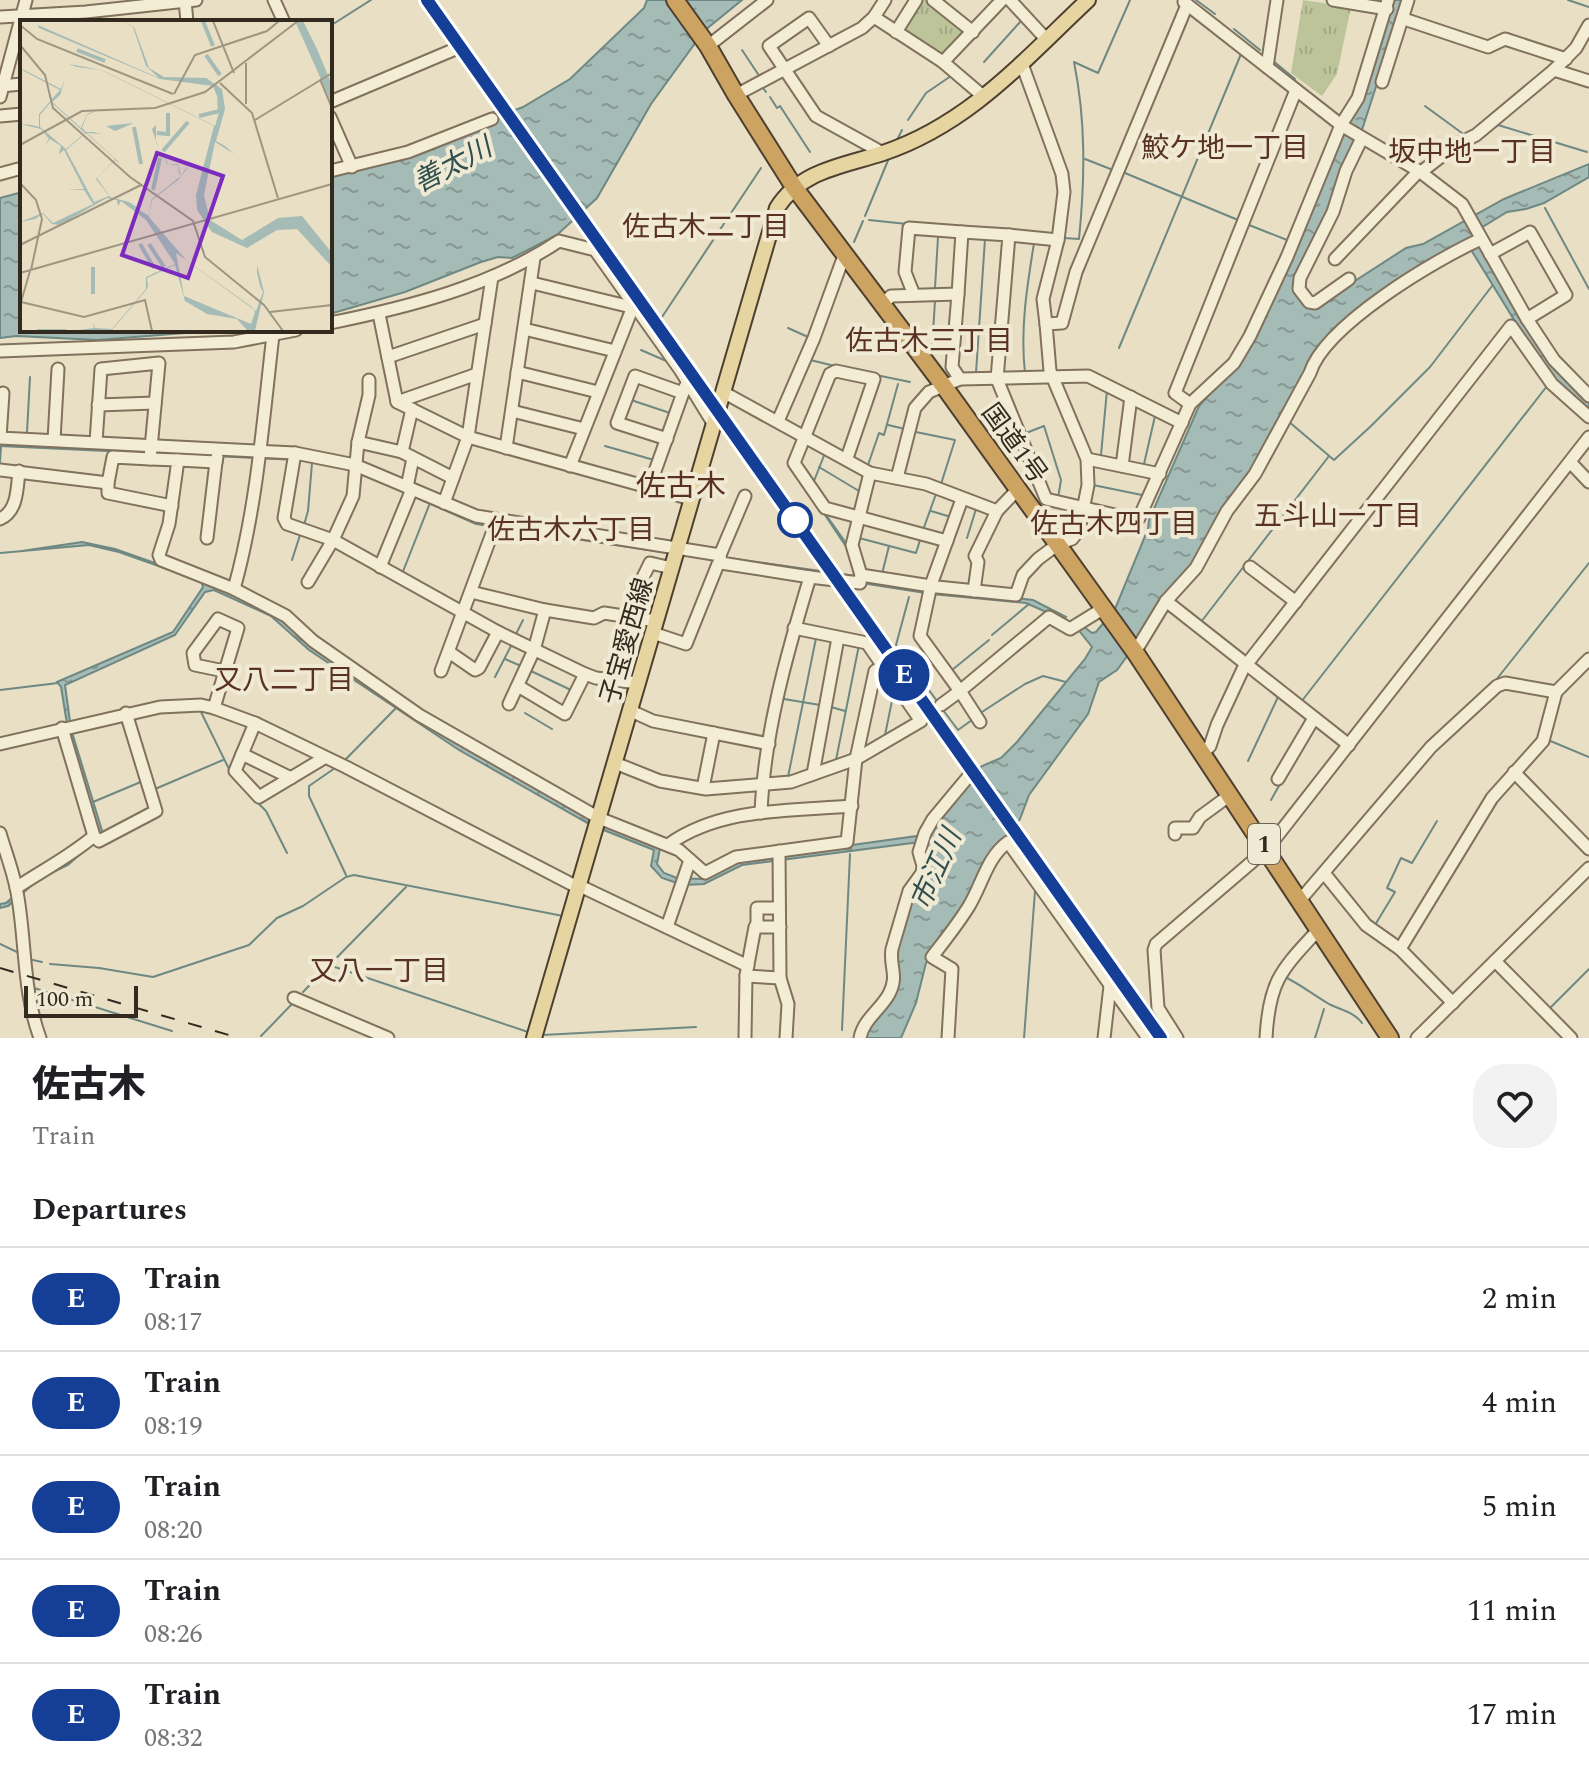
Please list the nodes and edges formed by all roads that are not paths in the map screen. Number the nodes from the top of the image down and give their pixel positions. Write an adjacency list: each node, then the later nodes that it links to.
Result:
1 (26, 0): 18 (street)
2 (274, 0): 23 (street)
3 (675, 0): 29 (highway, 国道1号 / 1)
4 (767, 0): 29 (street)
5 (885, 0): 20 (street)
6 (916, 0): 26 (street)
7 (933, 0): 27 (street)
8 (1002, 0): 27 (street)
9 (1010, 0): 28 (street)
10 (1088, 0): 28 (main road)
11 (1277, 0): 35 (street)
12 (1333, 0): 16 (street)
13 (1408, 0): 21 (street)
14 (189, 1): 19 (street)
15 (1184, 2): 35 (street); 77 (street)
16 (1388, 4): 49 (street)
17 (0, 17): 18 (street)
18 (21, 17): 19 (street); 22 (street)
19 (86, 17)
20 (874, 17): 26 (street); 30 (street)
21 (1404, 19): 32 (street); 39 (street)
22 (20, 20)
23 (283, 20)
24 (20, 21): 40 (street)
25 (1589, 25): 32 (street)
26 (896, 32): 33 (street)
27 (973, 32): 33 (street)
28 (1046, 39): 34 (main road)
29 (708, 46): 42 (highway, 国道1号 / 1)
30 (829, 46): 36 (street); 36 (street)
31 (453, 50): 44 (street)
32 (1566, 59): 37 (street)
33 (943, 62): 43 (street)
34 (1022, 64): 43 (main road); 61 (street)
35 (1267, 67): 41 (street)
36 (785, 70): 42 (street); 51 (street)
37 (1554, 70): 38 (street); 55 (street)
38 (1589, 81)
39 (1382, 82)
40 (1, 90)
41 (1296, 90): 49 (street); 101 (street)
42 (736, 95): 57 (highway, 国道1号 / 1)
43 (984, 97): 51 (main road)
44 (332, 101)
45 (20, 114): 46 (street)
46 (0, 116)
47 (492, 119): 52 (street)
48 (332, 122): 52 (street)
49 (1341, 125): 50 (street); 101 (street)
50 (1362, 138): 55 (street); 67 (street)
51 (883, 153): 57 (main road)
52 (352, 167): 54 (street)
53 (20, 169): 56 (street)
54 (332, 171)
55 (1420, 172): 60 (street); 65 (street)
56 (0, 174)
57 (794, 187): 62 (highway, 国道1号 / 1); 94 (main road, 子宝愛西線)
58 (962, 232): 59 (street); 69 (street); 70 (street)
59 (1009, 235): 61 (street); 89 (street)
60 (1476, 239): 63 (street); 168 (street)
61 (1058, 240): 77 (street)
62 (845, 253): 72 (highway, 国道1号 / 1); 106 (street)
63 (1490, 254): 74 (street); 74 (street)
64 (534, 258): 66 (street); 68 (street); 71 (street)
65 (1335, 259)
66 (492, 277): 73 (street); 76 (street)
67 (1349, 279)
68 (532, 283): 71 (street); 78 (street)
69 (958, 294): 70 (street); 88 (street)
70 (914, 295): 72 (street)
71 (634, 304): 82 (street); 91 (street)
72 (883, 304): 92 (highway, 国道1号 / 1)
73 (379, 314): 75 (street); 83 (street)
74 (1527, 319): 97 (street)
75 (332, 323)
76 (485, 324): 83 (street); 86 (street)
77 (1046, 324): 87 (street)
78 (524, 329): 82 (street); 85 (street)
79 (287, 332): 80 (street)
80 (273, 335): 81 (street); 120 (street)
81 (0, 351)
82 (615, 351): 93 (street)
83 (388, 357): 99 (street)
84 (58, 369): 114 (street)
85 (517, 372): 93 (street); 104 (street)
86 (477, 374): 99 (street); 111 (street)
87 (1054, 377): 89 (street); 98 (street); 125 (street)
88 (960, 379): 89 (street); 92 (street)
89 (997, 379): 147 (street)
90 (369, 380): 116 (street)
91 (687, 381): 96 (street); 107 (street)
92 (943, 385): 136 (street); 140 (highway, 国道1号 / 1)
93 (598, 392): 109 (street)
94 (723, 392): 106 (street); 107 (main road, 子宝愛西線)
95 (3, 393): 114 (street)
96 (683, 393): 113 (street); 113 (street)
97 (1589, 396)
98 (1131, 397): 108 (street); 129 (street)
99 (397, 402): 103 (street)
100 (155, 403): 102 (street); 102 (street); 118 (street)
101 (1190, 404): 108 (street)
102 (98, 405): 115 (street)
103 (412, 409): 111 (street); 119 (street)
104 (512, 411): 109 (street); 117 (street)
105 (1589, 417): 169 (street)
106 (778, 421): 110 (street)
107 (713, 423): 143 (main road, 子宝愛西線)
108 (1182, 423): 134 (street)
109 (584, 429): 128 (street)
110 (804, 435): 124 (street); 124 (street); 149 (street)
111 (468, 437): 117 (street); 135 (street)
112 (1589, 437): 127 (street)
113 (667, 439): 139 (street)
114 (54, 440): 115 (street)
115 (96, 442): 118 (street)
116 (358, 442): 119 (street); 130 (street)
117 (506, 448): 128 (street)
118 (150, 452): 121 (street); 126 (street); 138 (street)
119 (402, 452): 123 (street)
120 (259, 455): 121 (street); 122 (street); 164 (street)
121 (217, 456): 126 (street); 152 (street)
122 (294, 457): 130 (street); 153 (street)
123 (413, 458): 135 (street); 141 (street)
124 (847, 458): 133 (street)
125 (1087, 459): 129 (street); 147 (street)
126 (178, 460): 146 (street)
127 (1571, 463): 137 (street); 203 (street)
128 (570, 466): 139 (street)
129 (1122, 466): 134 (street)
130 (355, 468): 141 (street); 153 (street)
131 (0, 470): 132 (street)
132 (19, 471): 138 (street); 150 (street)
133 (870, 473): 136 (street); 149 (street)
134 (1160, 474): 147 (street)
135 (453, 478): 145 (street)
136 (897, 478): 144 (street)
137 (1589, 482)
138 (108, 483): 146 (street)
139 (649, 488): 143 (street)
140 (1018, 489): 148 (street); 155 (highway, 国道1号 / 1)
141 (410, 491): 145 (street); 158 (street)
142 (745, 496): 157 (street)
143 (691, 499): 156 (main road, 子宝愛西線)
144 (962, 499): 148 (street); 154 (street)
145 (444, 503): 151 (street)
146 (172, 506): 164 (street)
147 (1083, 507): 155 (street)
148 (997, 511): 166 (street)
149 (858, 516): 154 (street); 162 (street)
150 (0, 519)
151 (496, 524): 156 (street); 167 (street)
152 (207, 538)
153 (333, 540): 158 (street); 163 (street)
154 (947, 541): 165 (street)
155 (1058, 544): 166 (street); 171 (highway, 国道1号 / 1)
156 (677, 548): 157 (street); 160 (main road, 子宝愛西線)
157 (720, 559): 161 (street); 174 (street)
158 (380, 567): 172 (street)
159 (1250, 567): 169 (street)
160 (672, 568): 173 (street); 174 (main road, 子宝愛西線)
161 (810, 577): 162 (street); 175 (street)
162 (860, 578): 165 (street)
163 (308, 582)
164 (234, 589): 219 (street)
165 (930, 589): 166 (street); 189 (street)
166 (974, 591)
167 (471, 592): 170 (street); 172 (street)
168 (1166, 601): 180 (street); 182 (street)
169 (1296, 602): 182 (street)
170 (545, 610): 173 (street); 178 (street)
171 (1106, 610): 180 (highway, 国道1号 / 1); 189 (street)
172 (464, 611): 176 (street); 179 (street)
173 (624, 616): 174 (street)
174 (654, 627): 187 (main road, 子宝愛西線)
175 (794, 628): 177 (street); 202 (street)
176 (498, 632): 178 (street); 179 (street)
177 (838, 638): 183 (street); 210 (street)
178 (534, 650): 186 (street); 188 (street)
179 (449, 652): 185 (street)
180 (1135, 652): 205 (highway, 国道1号 / 1)
181 (1589, 659): 190 (street)
182 (1247, 665): 196 (street); 205 (street)
183 (882, 666): 207 (street); 207 (street)
184 (224, 671): 184 (street); 193 (street)
185 (441, 671)
186 (585, 674): 187 (street); 188 (street)
187 (639, 683): 194 (main road, 子宝愛西線)
188 (518, 686): 191 (street)
189 (960, 691): 192 (street); 197 (street)
190 (1556, 692): 209 (street); 229 (street)
191 (509, 704)
192 (941, 705)
193 (214, 708): 195 (street); 198 (street)
194 (631, 711): 200 (street); 208 (main road, 子宝愛西線)
195 (126, 713): 199 (street); 222 (street)
196 (1314, 718): 203 (street); 213 (street)
197 (980, 722)
198 (255, 723): 204 (street); 206 (street)
199 (66, 727): 201 (street); 222 (street)
200 (713, 737): 202 (street); 215 (street)
201 (0, 744)
202 (769, 744): 214 (street)
203 (1349, 745): 224 (street)
204 (242, 754): 212 (street); 212 (street)
205 (1202, 754): 216 (highway, 国道1号 / 1)
206 (324, 758): 212 (street); 230 (street)
207 (856, 759): 210 (street); 217 (street)
208 (615, 763): 215 (street); 219 (main road, 子宝愛西線)
209 (1514, 772): 225 (street); 238 (street)
210 (813, 774): 214 (street)
211 (968, 777): 250 (street)
212 (291, 778)
213 (1278, 779)
214 (762, 786): 215 (street); 218 (street)
215 (703, 788)
216 (1230, 795): 221 (street); 224 (highway, 国道1号 / 1)
217 (852, 806): 218 (street); 226 (street)
218 (761, 813): 223 (street)
219 (598, 823): 223 (street); 230 (main road, 子宝愛西線)
220 (0, 833): 231 (street)
221 (1175, 834)
222 (96, 838): 231 (street)
223 (668, 845): 227 (street)
224 (1267, 849): 232 (highway, 国道1号 / 1); 254 (street)
225 (1589, 849)
226 (779, 856): 227 (street); 233 (street)
227 (690, 860): 234 (street)
228 (1589, 868): 239 (street)
229 (1324, 873): 232 (street); 238 (street)
230 (579, 887): 234 (street); 248 (main road, 子宝愛西線)
231 (17, 893): 246 (street)
232 (1301, 899): 237 (highway, 国道1号 / 1)
233 (779, 908): 235 (street); 236 (street)
234 (667, 927): 240 (street)
235 (757, 927): 236 (street); 240 (street)
236 (780, 927): 241 (street)
237 (1319, 929): 255 (street); 256 (highway, 国道1号 / 1)
238 (1400, 949): 244 (street)
239 (1495, 961): 244 (street); 258 (street)
240 (747, 971): 241 (street); 249 (street)
241 (780, 978): 245 (street)
242 (1110, 986): 251 (street); 252 (street); 253 (street)
243 (294, 998): 247 (street)
244 (1453, 1003): 257 (street)
245 (787, 1032)
246 (40, 1038)
247 (388, 1038)
248 (534, 1038)
249 (745, 1038)
250 (860, 1038)
251 (948, 1038)
252 (1104, 1038)
253 (1148, 1038)
254 (1177, 1038)
255 (1266, 1038)
256 (1390, 1038)
257 (1417, 1038)
258 (1571, 1038)

